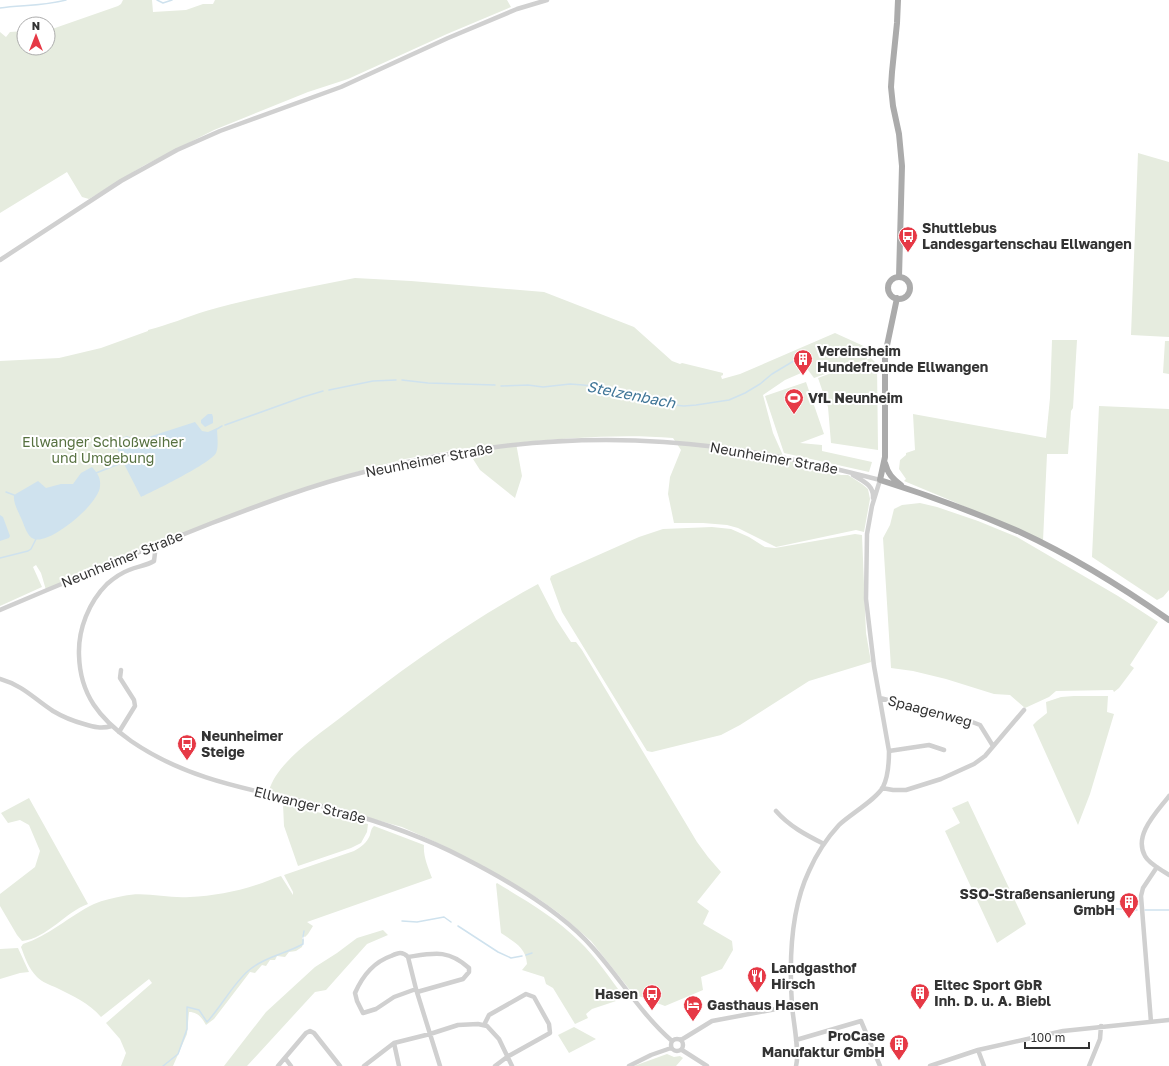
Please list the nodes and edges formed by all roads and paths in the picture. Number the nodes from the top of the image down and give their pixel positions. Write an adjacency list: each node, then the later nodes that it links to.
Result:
1 (547, 0): 3 (street)
2 (898, 0): 4 (main road)
3 (0, 260)
4 (899, 277): 5 (main road); 5 (main road)
5 (897, 298): 6 (main road)
6 (885, 462): 8 (main road); 9 (main road)
7 (849, 472): 8 (street, Neunheimer Straße); 10 (street); 11 (street, Neunheimer Straße)
8 (880, 480): 9 (main road); 10 (street)
9 (906, 488): 13 (main road)
10 (872, 506): 16 (street)
11 (153, 546): 12 (street, Neunheimer Straße); 18 (street, Ellwanger Straße)
12 (0, 610)
13 (1169, 620)
14 (121, 670): 19 (street)
15 (0, 679): 18 (street)
16 (880, 698): 20 (street, Spaagenweg); 22 (street)
17 (1024, 710): 20 (street)
18 (112, 726): 19 (street, Ellwanger Straße)
19 (119, 732): 39 (street, Ellwanger Straße)
20 (993, 746): 23 (street)
21 (944, 750): 22 (street)
22 (889, 751): 23 (street)
23 (882, 788): 26 (street)
24 (1169, 796): 27 (street)
25 (776, 811): 26 (street)
26 (824, 844): 31 (street)
27 (1157, 867): 28 (street); 33 (street)
28 (1169, 875)
29 (408, 957): 30 (street); 30 (street); 30 (street)
30 (417, 990): 36 (street)
31 (792, 1006): 37 (street); 38 (street)
32 (1169, 1020): 33 (street)
33 (1151, 1022): 35 (street)
34 (484, 1026): 36 (street); 44 (street); 44 (street)
35 (1101, 1026): 43 (street); 60 (street)
36 (430, 1034): 40 (street); 51 (street)
37 (681, 1040): 39 (street); 42 (street)
38 (796, 1040): 56 (street); 57 (street)
39 (672, 1041): 41 (street)
40 (394, 1042): 49 (street); 50 (street)
41 (671, 1048): 42 (street); 54 (street)
42 (682, 1050): 55 (street)
43 (978, 1050): 58 (street); 59 (street)
44 (507, 1057): 52 (street); 53 (street)
45 (285, 1058): 46 (street); 47 (street); 48 (street)
46 (278, 1066)
47 (291, 1066)
48 (340, 1066)
49 (364, 1066)
50 (399, 1066)
51 (440, 1066)
52 (495, 1066)
53 (512, 1066)
54 (630, 1066)
55 (707, 1066)
56 (796, 1066)
57 (880, 1066)
58 (930, 1066)
59 (984, 1066)
60 (1090, 1066)

